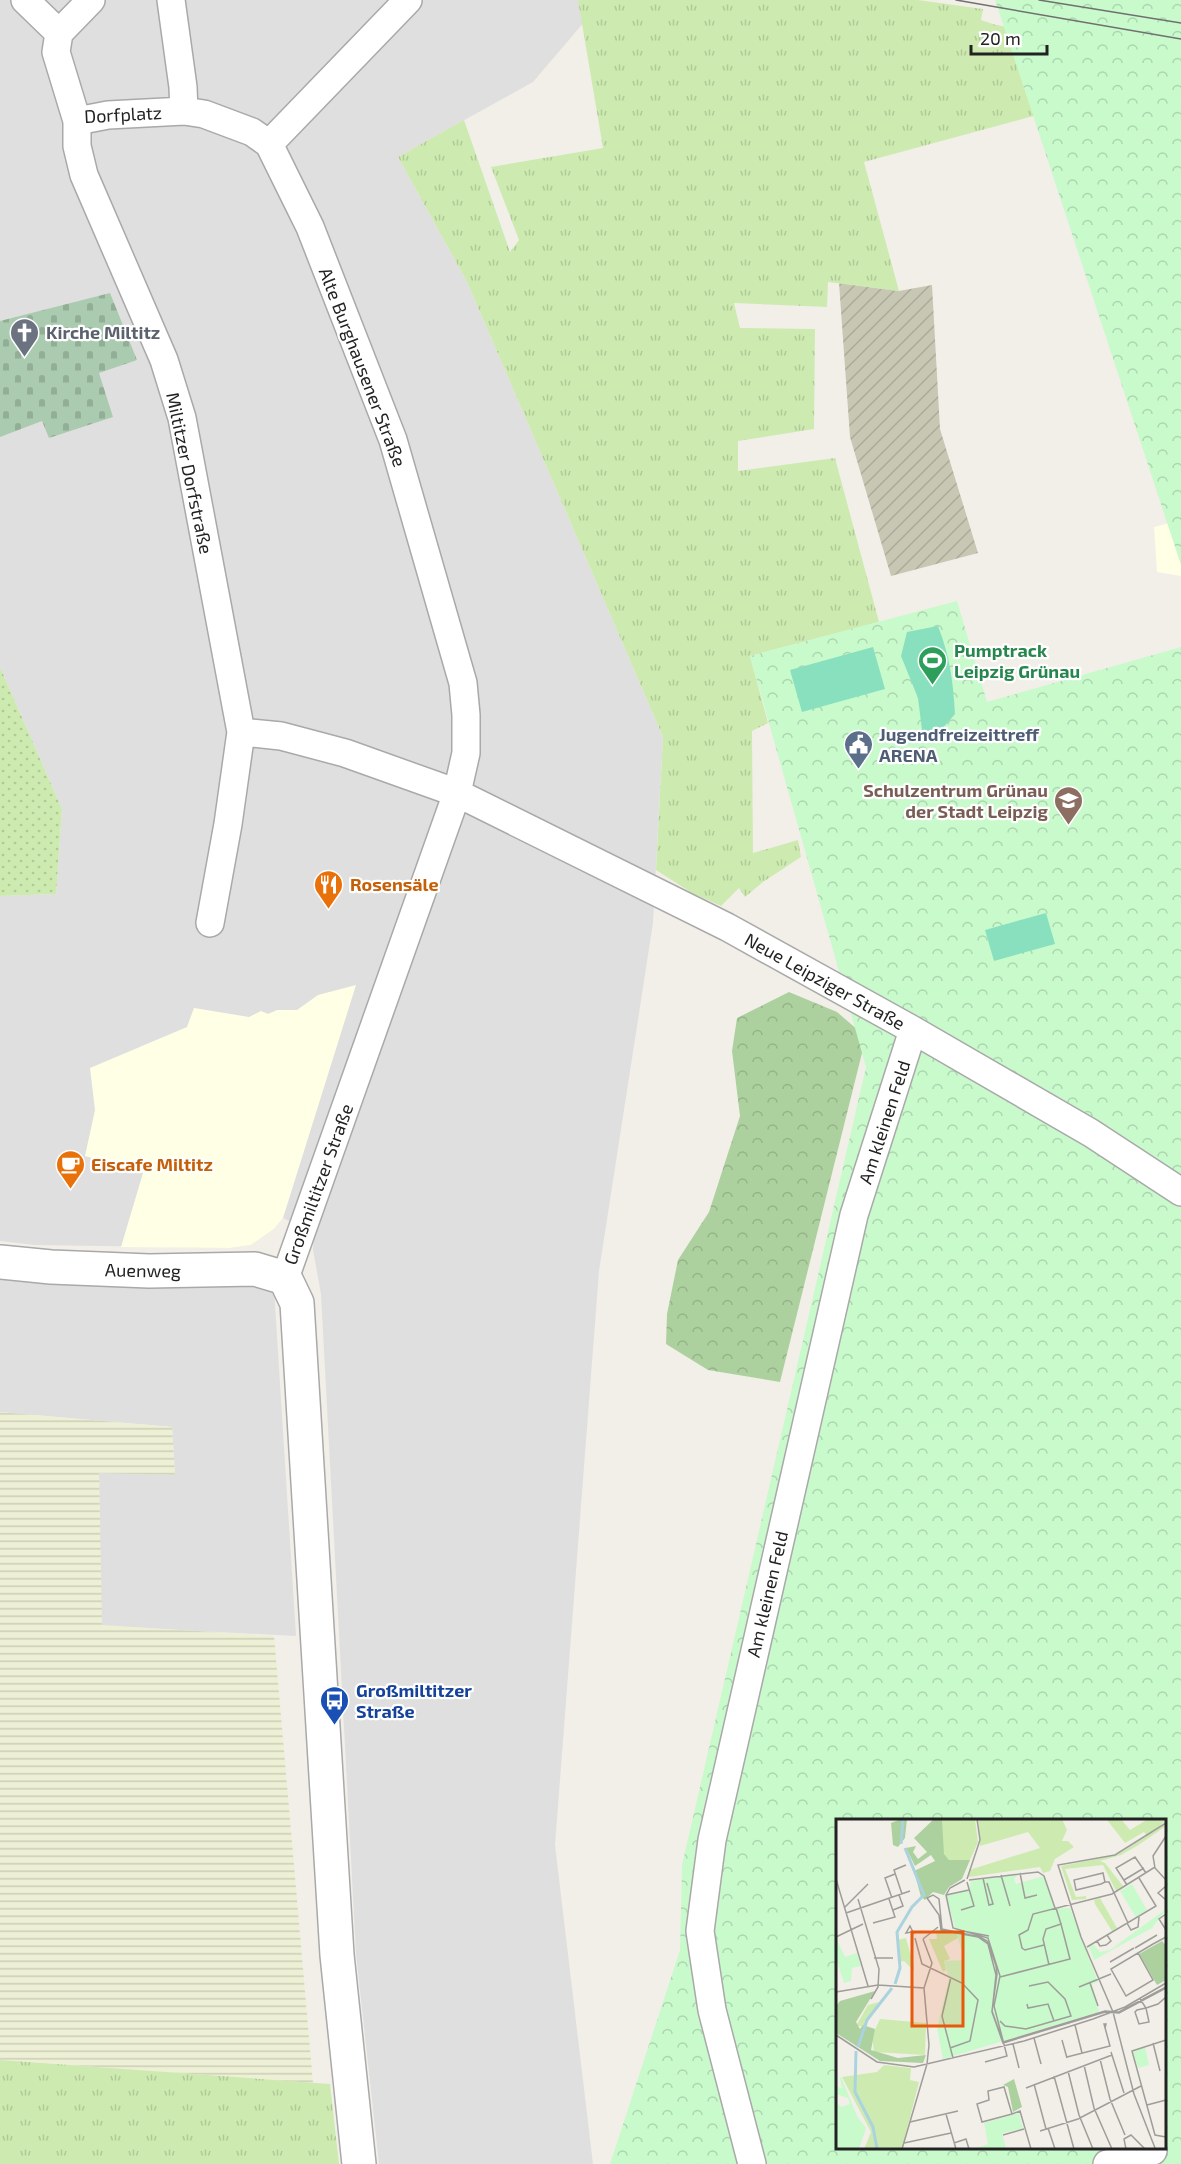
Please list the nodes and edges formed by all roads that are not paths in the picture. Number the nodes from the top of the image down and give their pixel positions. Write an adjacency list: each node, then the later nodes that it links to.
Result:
1 (25, 0): 5 (street)
2 (91, 0): 5 (street)
3 (171, 0): 6 (street, Dorfplatz)
4 (408, 0): 8 (street)
5 (59, 33): 7 (street, Dorfplatz)
6 (184, 111): 7 (street, Dorfplatz); 8 (street, Dorfplatz)
7 (77, 121): 9 (street, Miltitzer Dorfstraße)
8 (269, 144): 10 (street, Alte Burghausener Straße)
9 (241, 732): 10 (street); 11 (street, Miltitzer Dorfstraße)
10 (457, 793): 12 (street, Neue Leipziger Straße); 15 (street, Großmiltitzer Straße)
11 (210, 923)
12 (913, 1030): 13 (street, Neue Leipziger Straße); 18 (street, Am kleinen Feld)
13 (1181, 1192)
14 (0, 1262): 15 (street, Auenweg)
15 (285, 1278): 17 (street, Großmiltitzer Straße)
16 (1153, 2151): 19 (street)
17 (359, 2164)
18 (752, 2164)
19 (1107, 2164)

